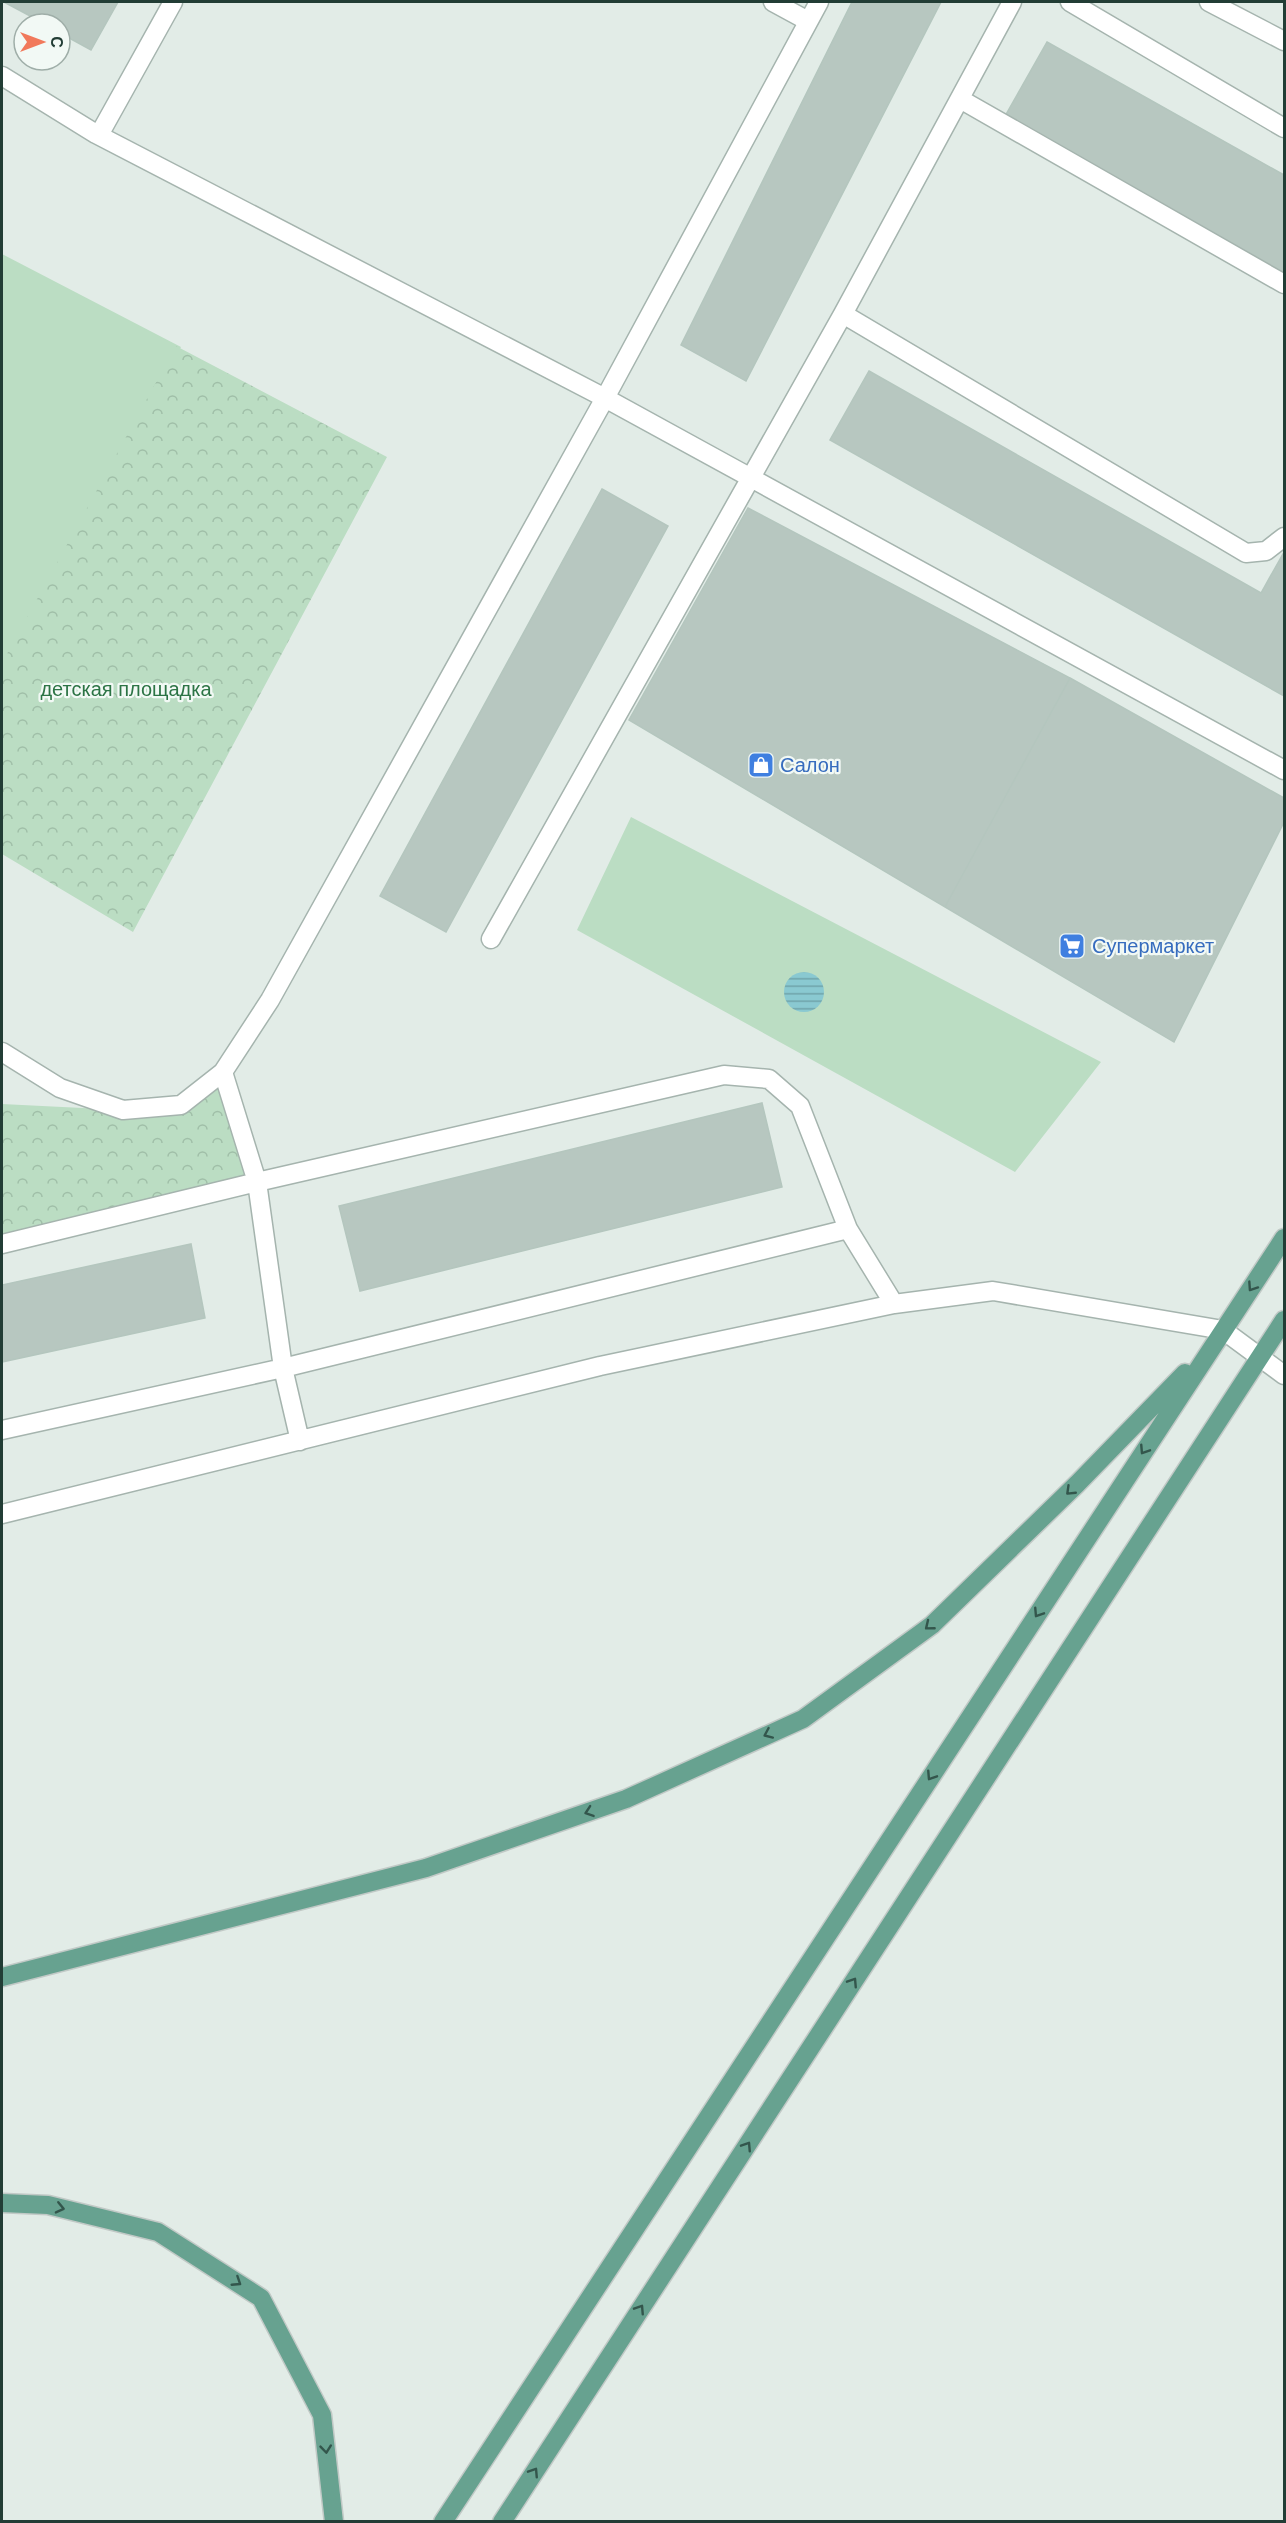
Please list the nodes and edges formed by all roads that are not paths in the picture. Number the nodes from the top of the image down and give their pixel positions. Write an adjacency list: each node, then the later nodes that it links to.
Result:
1 (173, 2): 12 (street)
2 (773, 2): 7 (street)
3 (819, 2): 7 (street)
4 (1012, 2): 10 (street)
5 (1070, 2): 11 (street)
6 (1209, 2): 8 (street)
7 (808, 21): 15 (street)
8 (1284, 41)
9 (2, 76): 12 (street)
10 (960, 99): 13 (street); 14 (street)
11 (1284, 128)
12 (99, 135): 15 (street)
13 (1284, 284)
14 (843, 314): 16 (street); 17 (street)
15 (606, 398): 16 (street); 21 (street)
16 (749, 478): 18 (street); 19 (street)
17 (1284, 537)
18 (1284, 770)
19 (490, 939)
20 (2, 1052): 21 (street)
21 (223, 1072): 22 (street)
22 (257, 1182): 23 (street); 25 (street); 30 (street)
23 (848, 1229): 26 (street); 30 (street)
24 (1284, 1238): 28 (main road, one-way to 28)
25 (2, 1244)
26 (894, 1304): 28 (street); 33 (street)
27 (1284, 1323): 29 (main road)
28 (1218, 1337): 29 (street); 35 (main road, one-way to 35); 38 (main road, one-way to 38)
29 (1260, 1358): 31 (street); 39 (main road, one-way to 29)
30 (283, 1368): 32 (street); 33 (street)
31 (1284, 1375)
32 (2, 1430)
33 (300, 1441): 34 (street)
34 (2, 1514)
35 (2, 1977)
36 (2, 2204): 37 (main road, one-way to 37)
37 (334, 2522)
38 (443, 2522)
39 (502, 2522)

